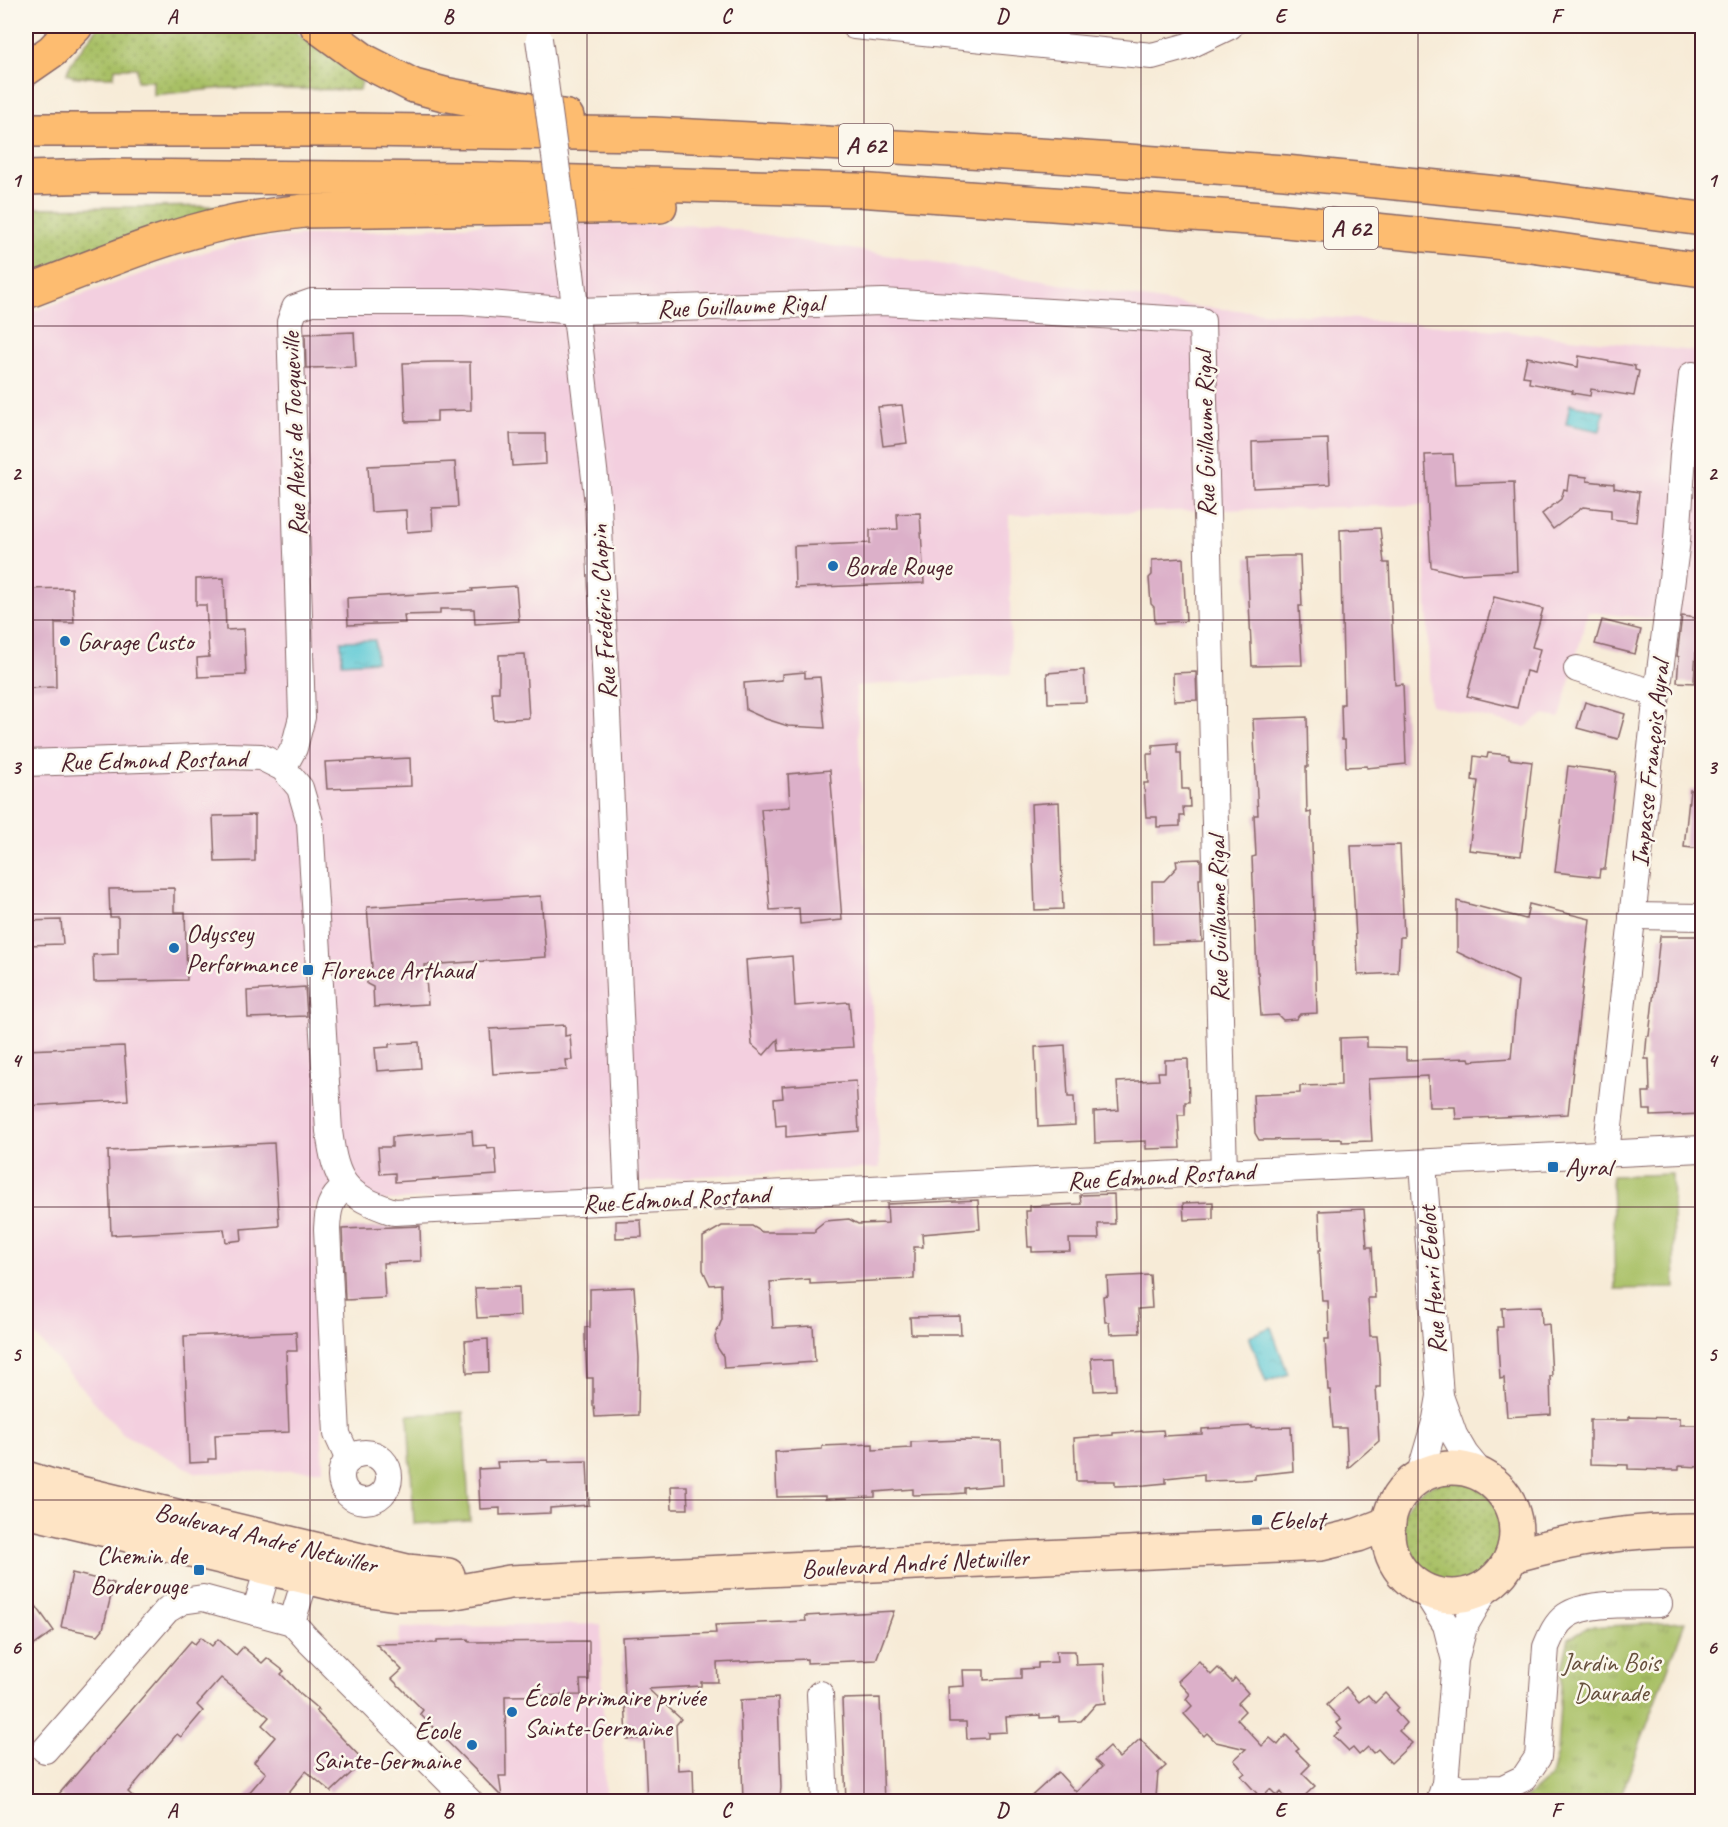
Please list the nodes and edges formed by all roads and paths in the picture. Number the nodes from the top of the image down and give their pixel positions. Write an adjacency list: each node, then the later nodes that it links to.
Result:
1 (76, 26): 6 (highway)
2 (317, 26): 8 (highway)
3 (854, 26): 4 (street)
4 (1230, 26)
5 (538, 32): 14 (street, Rue Frédéric Chopin, bridge)
6 (26, 69)
7 (26, 130): 8 (highway, A 62)
8 (653, 134): 11 (highway, A 62)
9 (26, 178): 10 (highway, A 62)
10 (998, 200): 12 (highway, A 62); 13 (highway)
11 (1702, 219)
12 (1702, 270)
13 (26, 292)
14 (576, 311): 19 (street, Rue Alexis de Tocqueville); 25 (street, Rue Guillaume Rigal); 27 (street, Rue Frédéric Chopin)
15 (1692, 375): 17 (street, Impasse François Ayral)
16 (1577, 669): 17 (street)
17 (1657, 694): 20 (street, Impasse François Ayral)
18 (26, 763): 19 (street, Rue Edmond Rostand)
19 (283, 768): 26 (street, Rue Edmond Rostand)
20 (1632, 916): 21 (street); 23 (street, Impasse François Ayral)
21 (1702, 917)
22 (1702, 1149): 23 (street, Rue Edmond Rostand)
23 (1606, 1153): 24 (street, Rue Edmond Rostand)
24 (1424, 1163): 25 (street, Rue Edmond Rostand); 28 (street, Rue Henri Ebelot)
25 (1224, 1173): 27 (street, Rue Edmond Rostand)
26 (346, 1186): 27 (street, Rue Edmond Rostand); 29 (street)
27 (628, 1201)
28 (1440, 1396): 30 (street, Rue Henri Ebelot); 31 (street, Rue Henri Ebelot)
29 (349, 1460)
30 (1483, 1476): 31 (main road); 34 (main road)
31 (1419, 1477): 35 (main road)
32 (26, 1478): 43 (main road, Boulevard André Netwiller)
33 (26, 1511): 41 (main road, Boulevard André Netwiller)
34 (1514, 1516): 37 (main road); 39 (main road)
35 (1389, 1523): 38 (main road, Boulevard André Netwiller); 40 (main road)
36 (1702, 1530): 37 (main road)
37 (1600, 1536): 39 (main road)
38 (1321, 1544): 40 (main road, Boulevard André Netwiller); 43 (main road, Boulevard André Netwiller)
39 (1512, 1556): 44 (main road)
40 (1399, 1566): 45 (main road)
41 (268, 1568): 42 (main road, Boulevard André Netwiller); 47 (street)
42 (306, 1576): 43 (main road, Boulevard André Netwiller); 48 (street)
43 (510, 1582)
44 (1489, 1584): 45 (main road); 49 (street)
45 (1423, 1588): 49 (street)
46 (1659, 1604): 52 (street)
47 (255, 1611): 48 (street); 51 (street)
48 (292, 1622): 53 (street)
49 (1455, 1660): 52 (street)
50 (820, 1694): 54 (street)
51 (45, 1750)
52 (1442, 1793)
53 (470, 1802)
54 (825, 1802)

